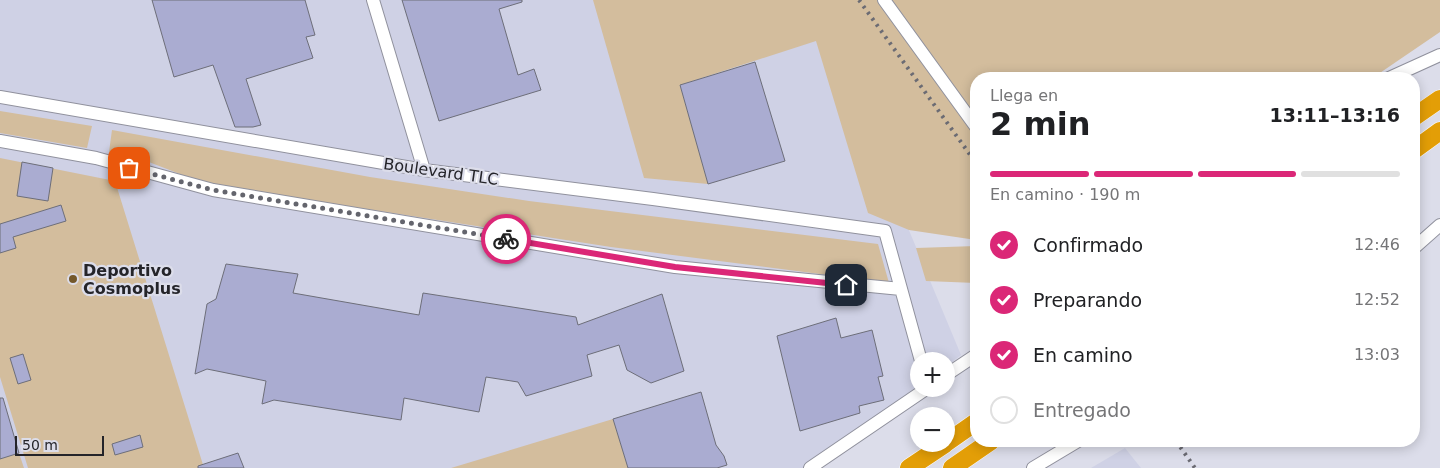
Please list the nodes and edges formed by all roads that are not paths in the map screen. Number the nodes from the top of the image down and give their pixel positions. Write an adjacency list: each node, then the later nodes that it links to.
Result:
1 (373, 0): 12 (street)
2 (884, 0): 8 (street)
3 (1440, 55): 4 (street)
4 (1402, 72)
5 (0, 97): 12 (street, Boulevard TLC)
6 (1440, 99): 7 (highway)
7 (1420, 113)
8 (970, 119)
9 (1440, 131): 11 (highway)
10 (0, 141): 15 (street)
11 (1420, 146)
12 (424, 170): 15 (street, Boulevard TLC)
13 (1440, 225): 14 (street)
14 (1420, 243)
15 (901, 289): 16 (street)
16 (918, 352)
17 (970, 359): 18 (street)
18 (955, 369)
19 (914, 397): 25 (street)
20 (970, 426): 21 (highway)
21 (955, 437)
22 (982, 447): 27 (highway)
23 (1068, 447): 28 (street)
24 (933, 452): 26 (highway)
25 (810, 468)
26 (909, 468)
27 (952, 468)
28 (1034, 468)

